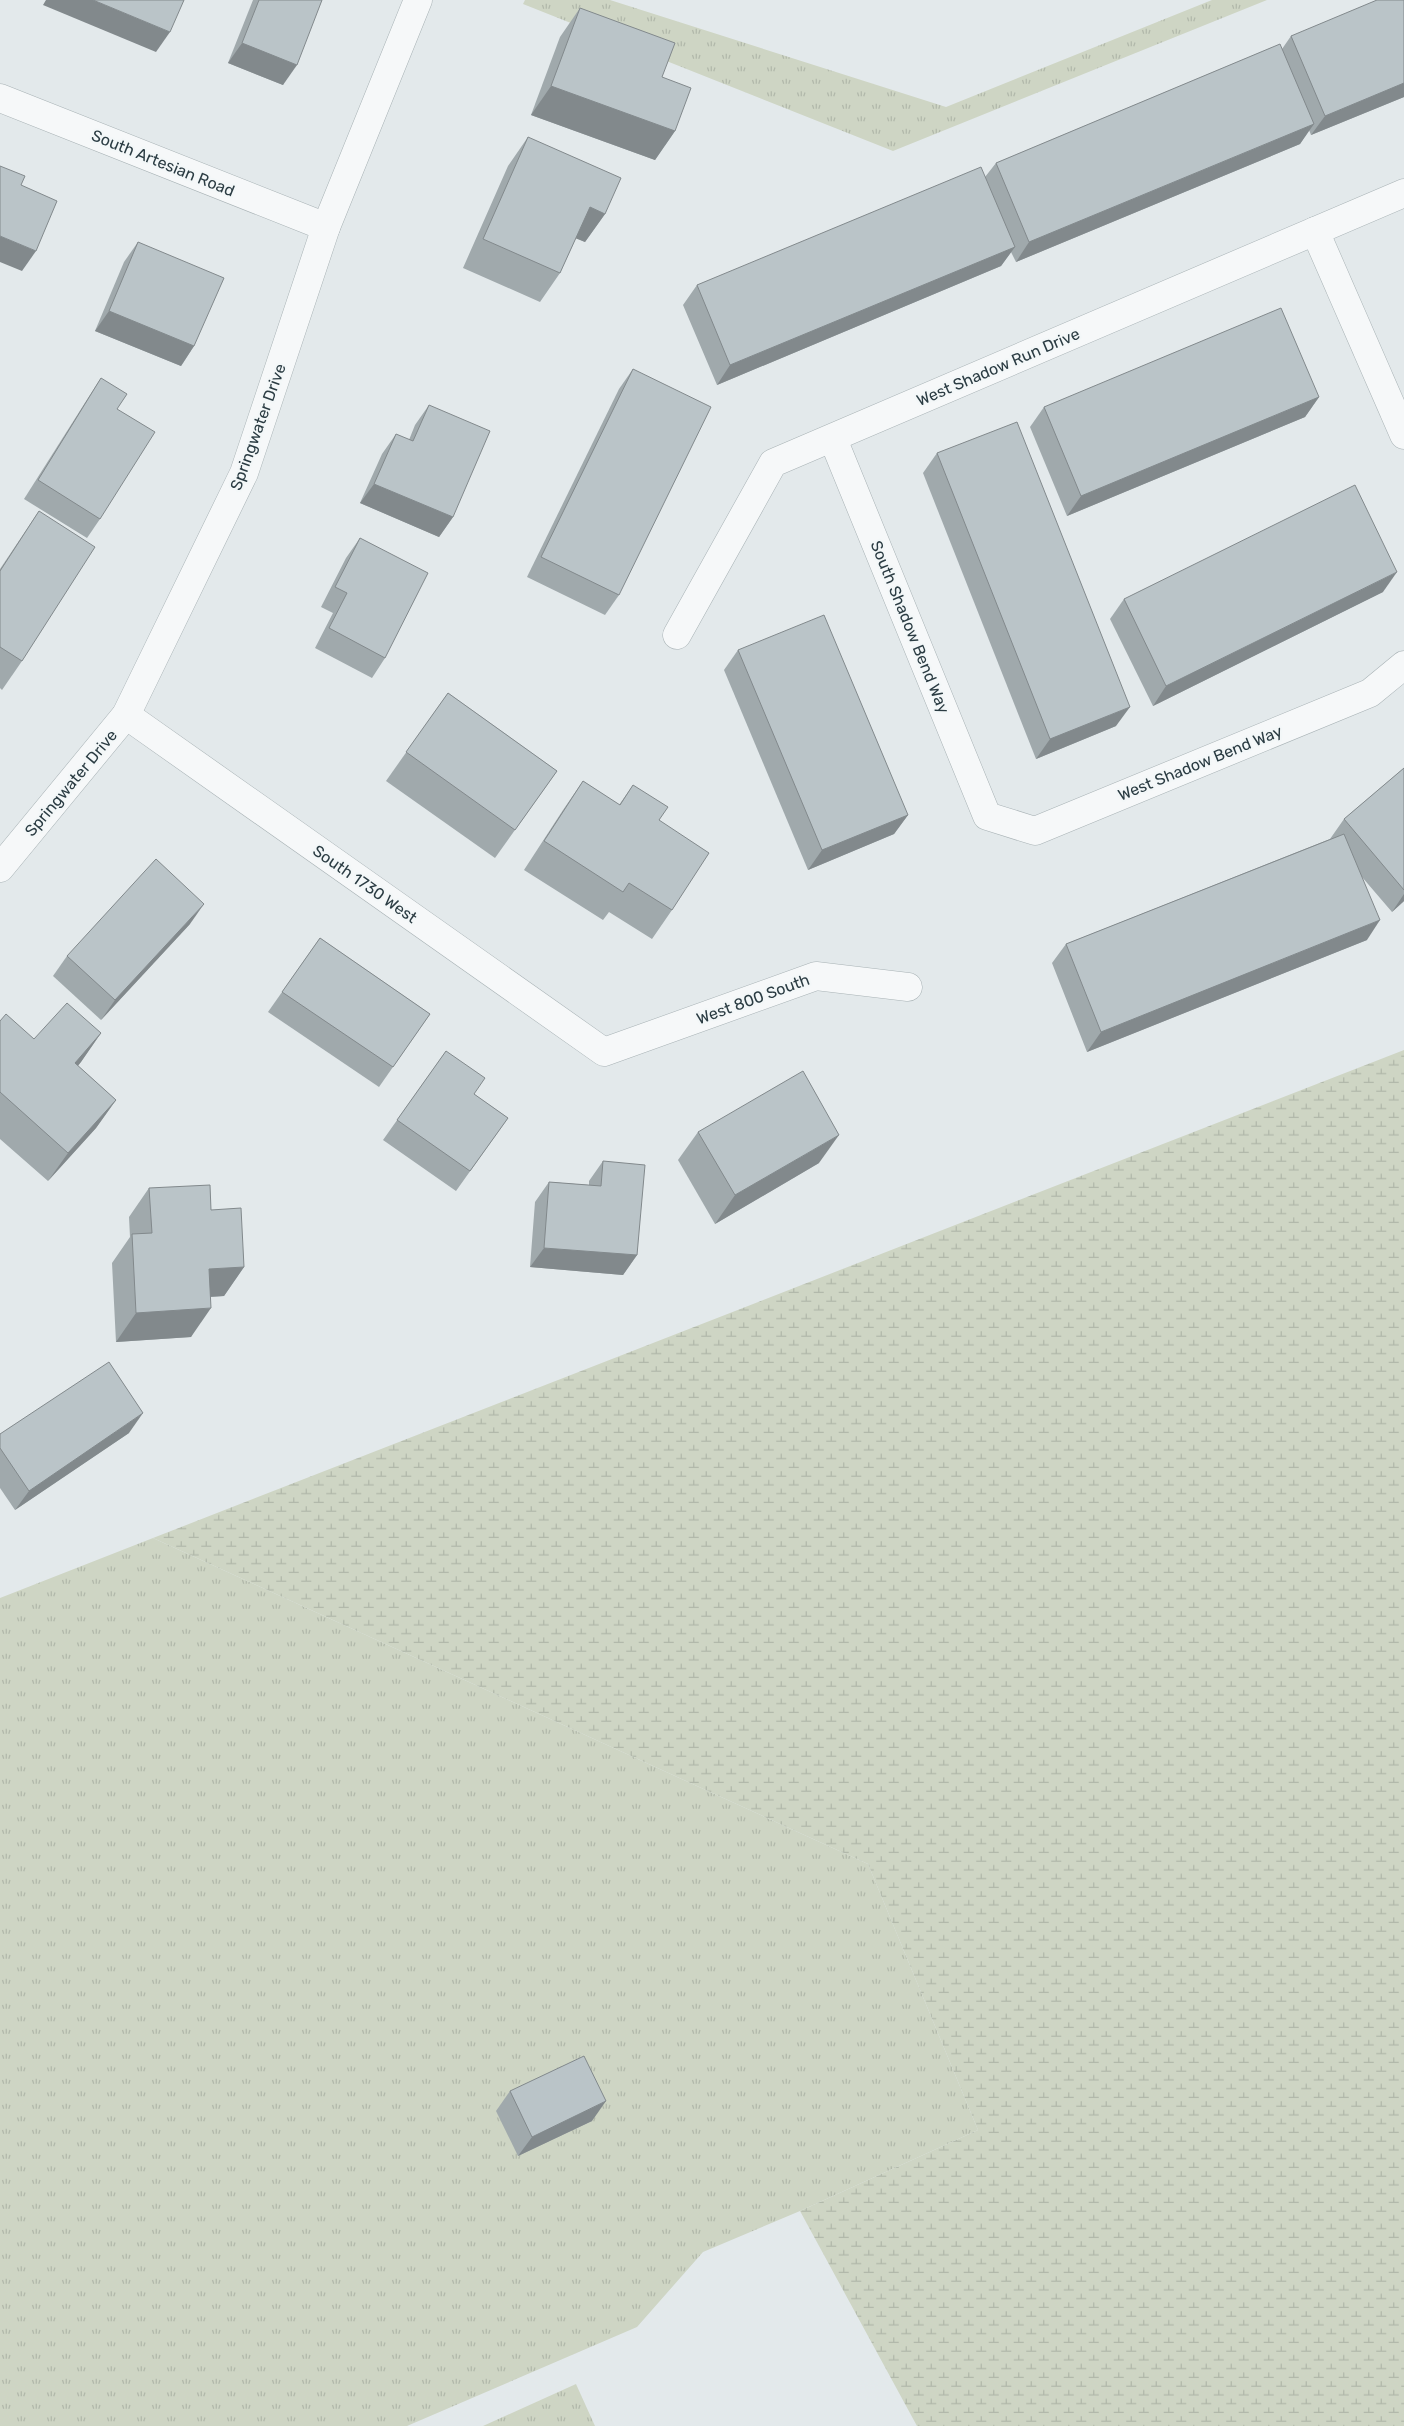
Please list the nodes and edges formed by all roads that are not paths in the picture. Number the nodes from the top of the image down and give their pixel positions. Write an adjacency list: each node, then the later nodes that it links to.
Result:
1 (418, 0): 4 (street, Springwater Drive)
2 (0, 98): 4 (street, South Artesian Road)
3 (1404, 193): 5 (street, West Shadow Run Drive)
4 (326, 227): 10 (street, Springwater Drive)
5 (1315, 231): 6 (street); 7 (street, West Shadow Run Drive)
6 (1404, 435)
7 (833, 438): 8 (street, West Shadow Run Drive); 11 (street, South Shadow Bend Way)
8 (676, 635)
9 (1404, 666): 11 (street, West Shadow Bend Way)
10 (126, 715): 12 (street, Springwater Drive); 14 (street, South 1730 West)
11 (987, 816)
12 (0, 868)
13 (908, 987): 14 (street, West 800 South)
14 (604, 1052)

